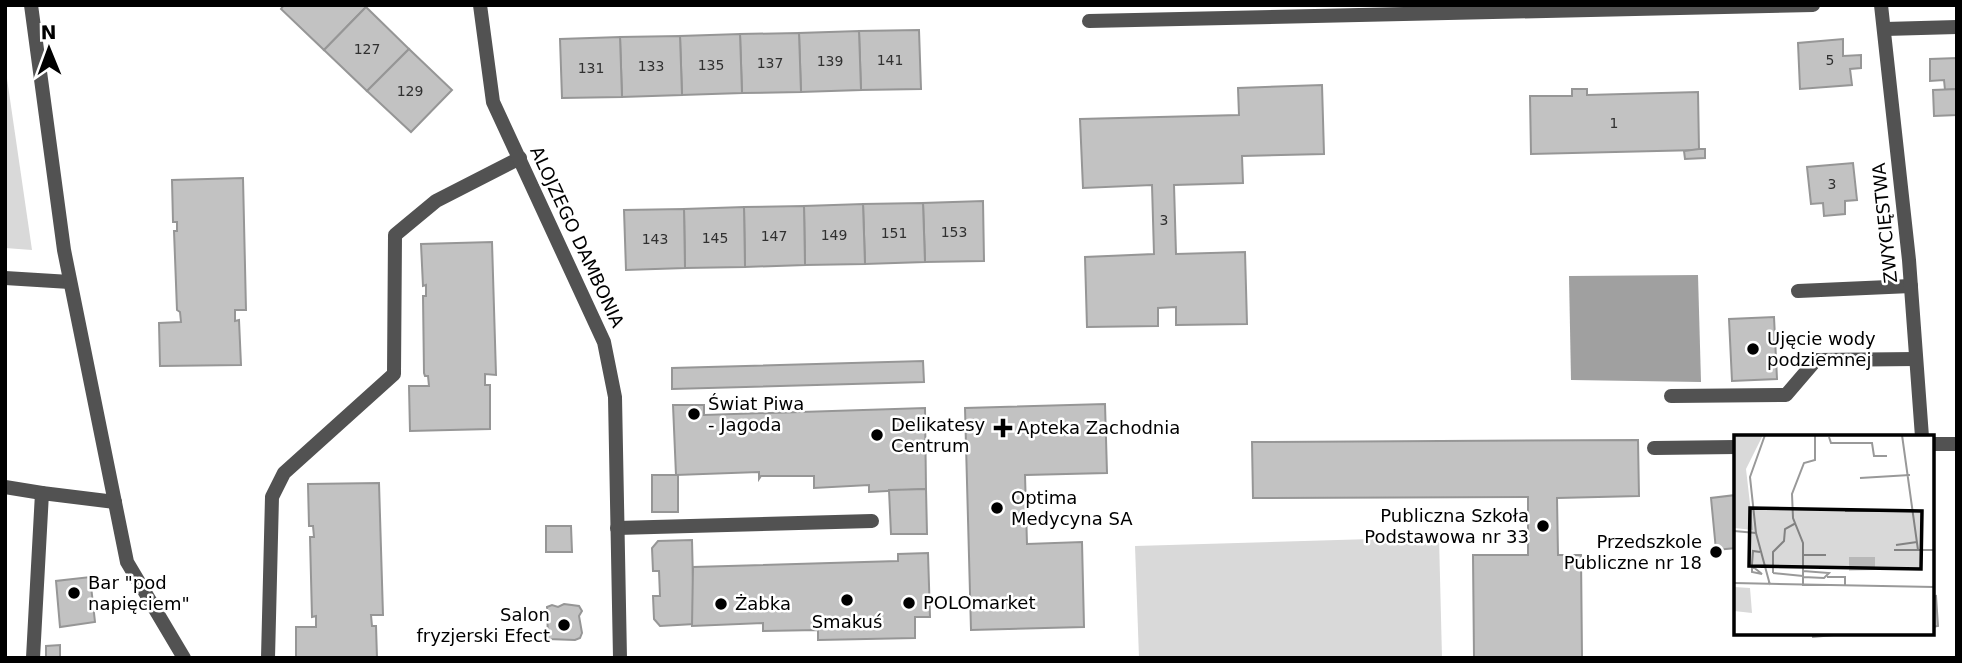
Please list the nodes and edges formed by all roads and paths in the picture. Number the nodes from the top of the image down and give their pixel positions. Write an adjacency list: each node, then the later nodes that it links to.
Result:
1 (31, 5): 10 (street)
2 (480, 5): 8 (street, ALOJZEGO DAMBONIA)
3 (1812, 5): 5 (street)
4 (1881, 5): 7 (street, ZWYCIĘSTWA)
5 (1089, 21)
6 (1957, 27): 7 (street)
7 (1885, 29): 11 (street, ZWYCIĘSTWA)
8 (520, 158): 24 (street, ALOJZEGO DAMBONIA); 27 (street)
9 (5, 278): 10 (street)
10 (70, 282): 22 (street)
11 (1911, 286): 12 (street); 13 (street, ZWYCIĘSTWA)
12 (1798, 291)
13 (1916, 359): 14 (street); 15 (street, ZWYCIĘSTWA)
14 (1671, 397)
15 (1922, 435)
16 (1934, 444): 17 (street)
17 (1957, 444)
18 (1734, 447): 19 (street)
19 (1654, 448)
20 (5, 487): 21 (street)
21 (42, 493): 22 (street); 25 (street)
22 (115, 502): 26 (street)
23 (872, 521): 24 (street)
24 (617, 528): 28 (street, ALOJZEGO DAMBONIA)
25 (33, 658)
26 (184, 658)
27 (268, 658)
28 (620, 658)

